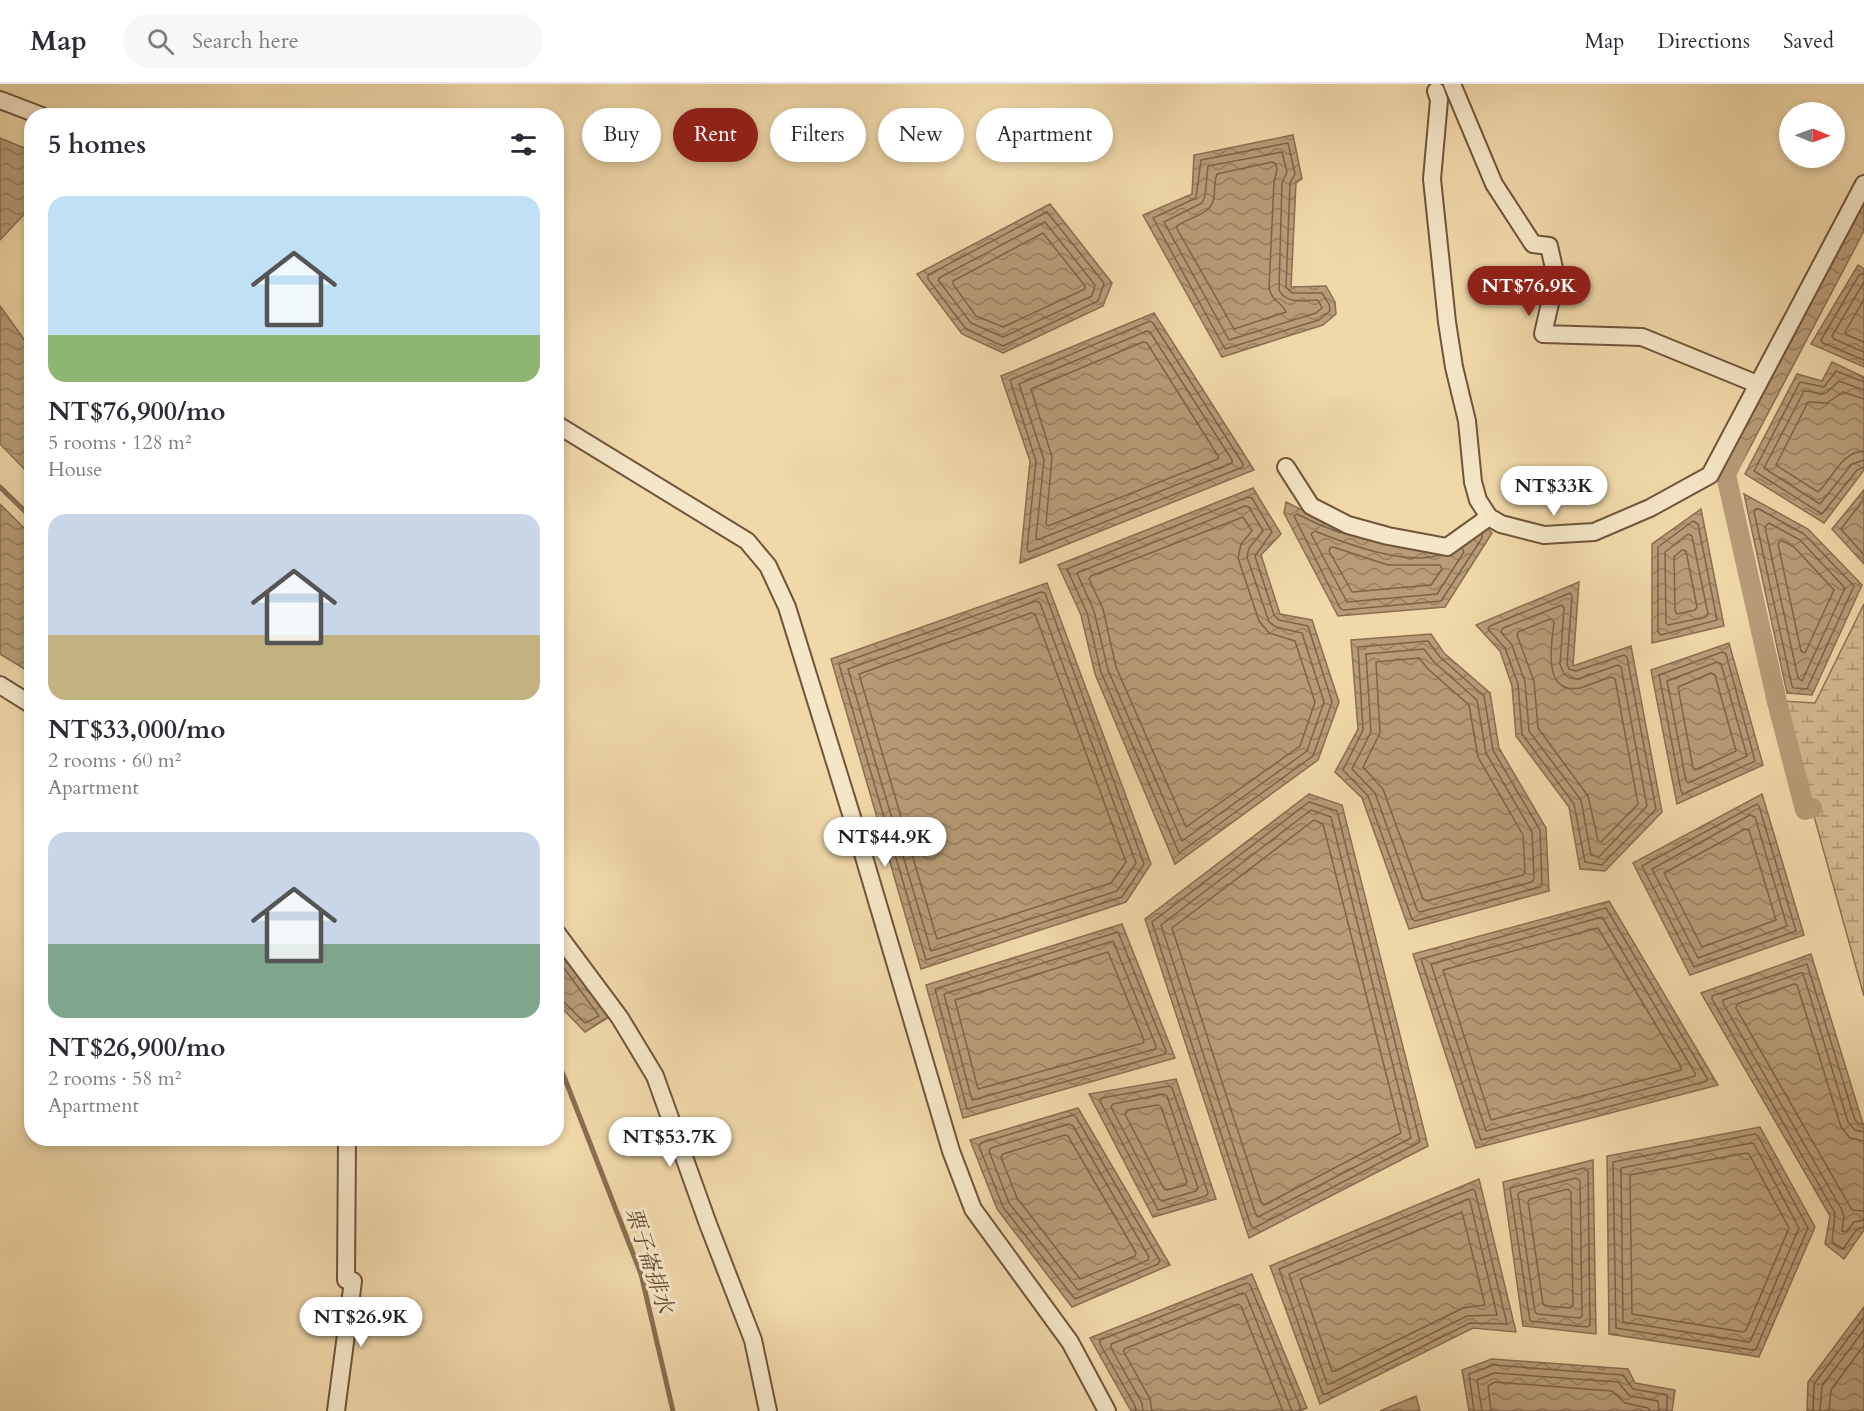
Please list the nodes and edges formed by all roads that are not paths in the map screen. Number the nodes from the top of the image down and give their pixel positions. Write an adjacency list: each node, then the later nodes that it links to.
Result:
1 (1452, 84): 6 (street)
2 (1436, 92): 9 (street)
3 (0, 100): 4 (street)
4 (24, 109)
5 (1864, 184): 6 (street)
6 (1757, 384): 9 (street)
7 (564, 432): 16 (street)
8 (1286, 467): 9 (street)
9 (1489, 517)
10 (0, 685): 11 (street)
11 (24, 700)
12 (564, 943): 15 (street)
13 (347, 1146): 14 (street)
14 (336, 1411)
15 (768, 1411)
16 (1107, 1411)

